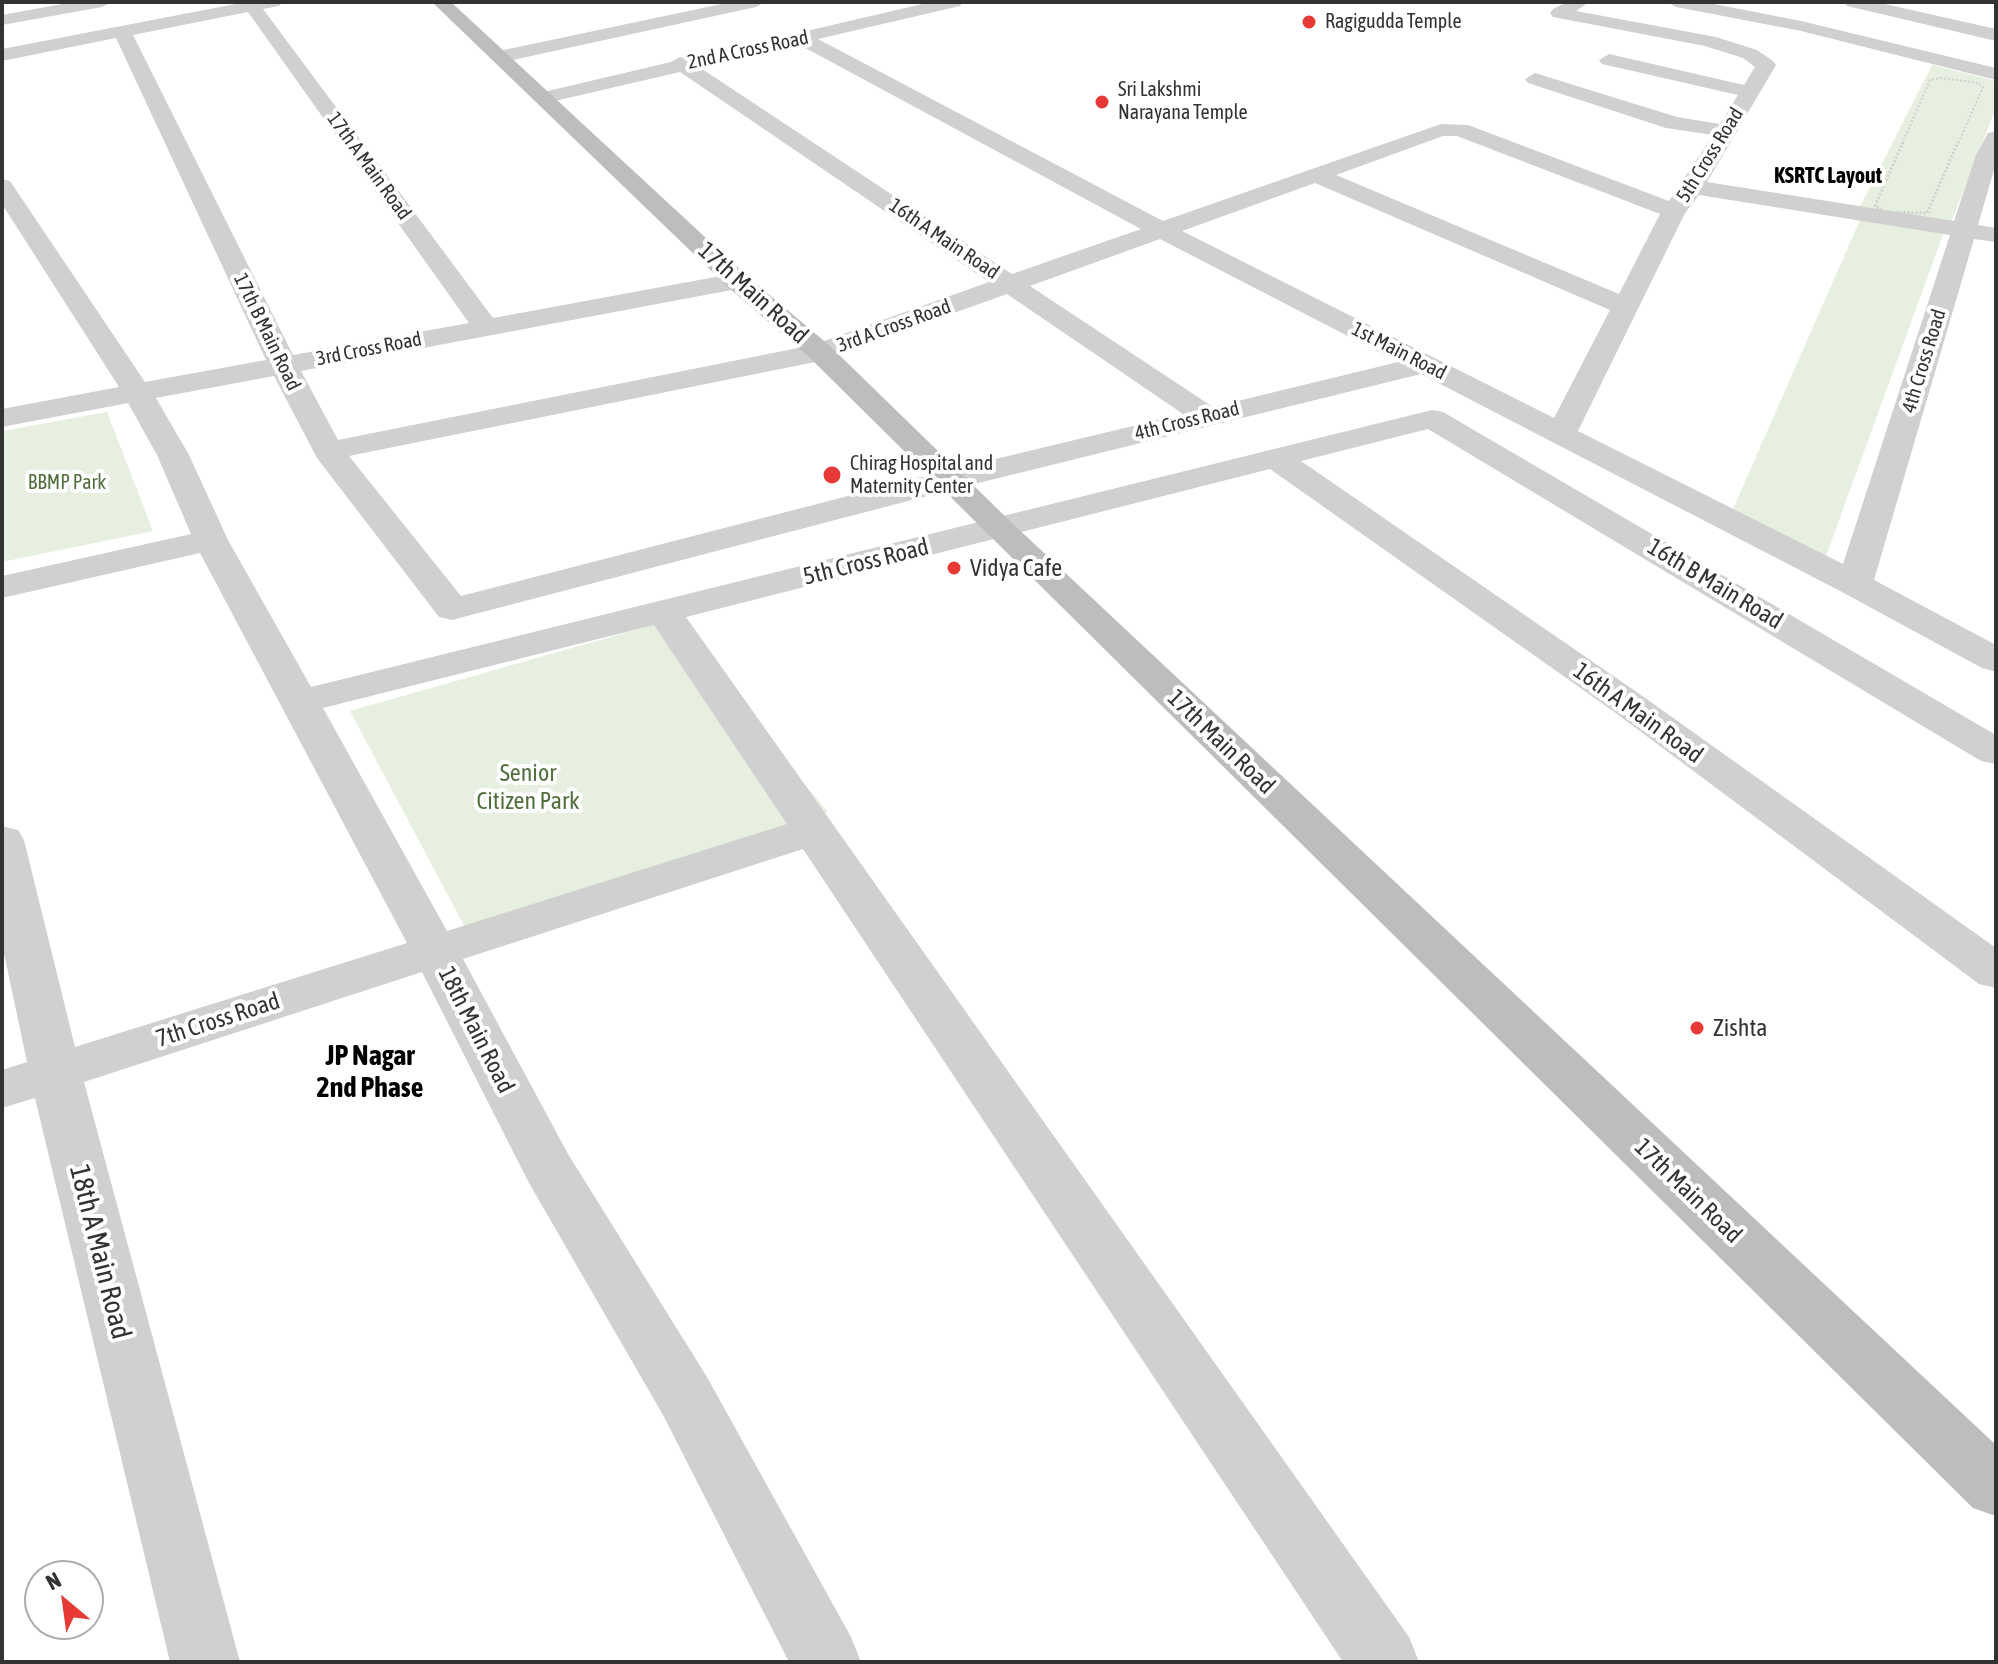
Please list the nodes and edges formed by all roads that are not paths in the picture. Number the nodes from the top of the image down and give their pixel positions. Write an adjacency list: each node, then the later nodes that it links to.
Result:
1 (102, 2): 9 (street)
2 (441, 2): 14 (street, 17th Main Road)
3 (756, 2): 14 (street)
4 (954, 2): 12 (street, 2nd A Cross Road)
5 (1676, 2): 17 (street)
6 (1853, 2): 11 (street)
7 (263, 4): 10 (street); 33 (street, 17th A Main Road)
8 (1571, 9): 19 (street, 5th Cross Road)
9 (2, 20)
10 (122, 31): 13 (street); 36 (street, 17th B Main Road)
11 (1996, 35)
12 (803, 39): 16 (street, 2nd A Cross Road); 27 (street, 1st Main Road)
13 (2, 55)
14 (499, 57): 20 (street, 17th Main Road)
15 (1609, 60): 19 (street)
16 (680, 63): 20 (street, 2nd A Cross Road); 31 (street, 16th A Main Road)
17 (1996, 74)
18 (1535, 79): 21 (street)
19 (1750, 92): 21 (street, 5th Cross Road)
20 (542, 98): 30 (street, 17th Main Road)
21 (1727, 131): 25 (street, 5th Cross Road)
22 (1996, 138): 28 (street, 4th Cross Road)
23 (1316, 175): 26 (street, 3rd A Cross Road); 27 (street, 3rd A Cross Road); 32 (street)
24 (2, 186): 37 (street, 18th Main Road)
25 (1693, 187): 26 (street, 5th Cross Road); 28 (street)
26 (1674, 211): 32 (street, 5th Cross Road)
27 (1161, 230): 31 (street, 3rd A Cross Road); 35 (street, 1st Main Road)
28 (1965, 230): 29 (street); 47 (street, 4th Cross Road)
29 (1996, 235)
30 (737, 281): 33 (street, 3rd Cross Road); 34 (street, 17th Main Road)
31 (1011, 284): 34 (street, 3rd A Cross Road); 38 (street, 16th A Main Road)
32 (1627, 307): 41 (street, 5th Cross Road)
33 (485, 326): 36 (street, 3rd Cross Road)
34 (820, 352): 42 (street, 3rd A Cross Road); 44 (street, 17th Main Road)
35 (1426, 364): 38 (street, 4th Cross Road); 41 (street, 1st Main Road)
36 (283, 365): 37 (street, 3rd Cross Road); 42 (street, 17th B Main Road)
37 (137, 392): 39 (street, 3rd Cross Road); 46 (street, 18th Main Road)
38 (1206, 416): 44 (street, 4th Cross Road)
39 (2, 418)
40 (1432, 419): 43 (street, 5th Cross Road); 53 (street, 16th B Main Road)
41 (1561, 434): 47 (street, 1st Main Road)
42 (328, 451): 49 (street, 17th B Main Road)
43 (1277, 459): 45 (street, 5th Cross Road); 57 (street, 16th A Main Road)
44 (949, 480): 45 (street, 17th Main Road); 49 (street, 4th Cross Road)
45 (999, 529): 50 (street, 5th Cross Road); 60 (street, 17th Main Road)
46 (211, 540): 48 (street); 52 (street, 18th Main Road)
47 (1855, 584): 51 (street, 1st Main Road)
48 (2, 587)
49 (452, 609)
50 (664, 612): 52 (street, 5th Cross Road); 54 (street)
51 (1996, 660)
52 (300, 702): 56 (street, 18th Main Road)
53 (1996, 752)
54 (815, 830): 56 (street, 7th Cross Road); 63 (street)
55 (5, 875): 58 (street, 18th A Main Road)
56 (435, 951): 58 (street, 7th Cross Road); 62 (street, 18th Main Road)
57 (1996, 972)
58 (55, 1072): 59 (street, 7th Cross Road); 61 (street, 18th A Main Road)
59 (2, 1089)
60 (1996, 1487)
61 (205, 1662)
62 (826, 1662)
63 (1384, 1662)

